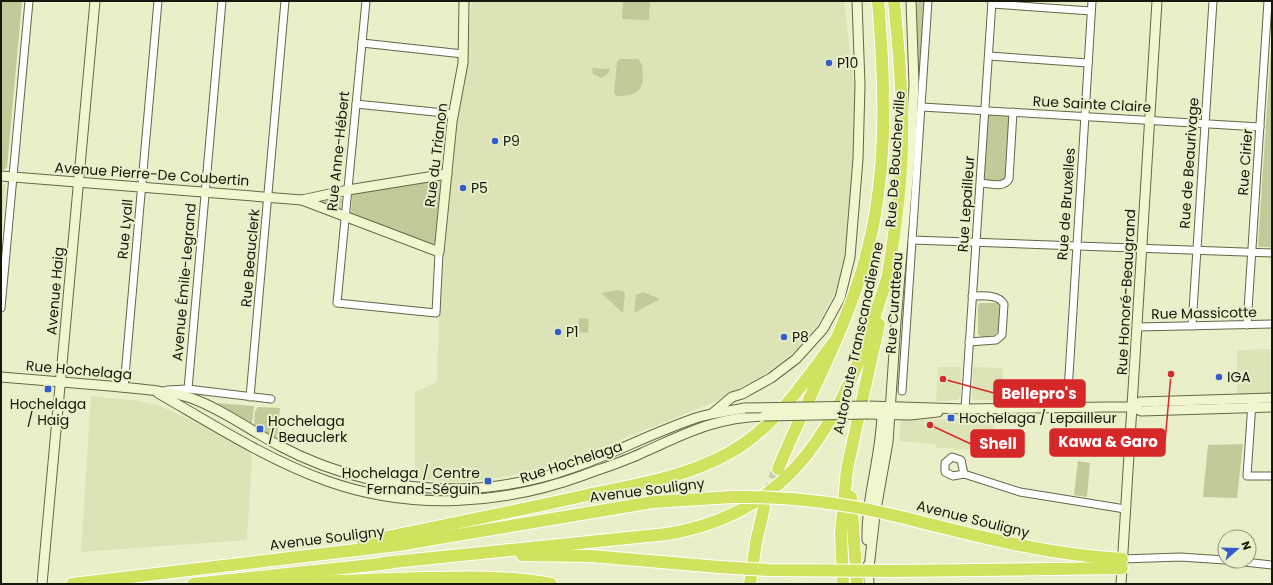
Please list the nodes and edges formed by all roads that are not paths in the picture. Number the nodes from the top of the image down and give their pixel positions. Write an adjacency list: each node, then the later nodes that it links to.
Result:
1 (29, 1): 34 (street)
2 (95, 1): 35 (main road, Avenue Haig)
3 (158, 1): 37 (street, Rue Lyall)
4 (222, 1): 39 (street, Avenue Émile-Legrand)
5 (286, 1): 40 (street, Rue Beauclerk)
6 (366, 1): 19 (street, Rue Anne-Hébert)
7 (464, 1): 20 (main road, Rue du Trianon)
8 (857, 1): 67 (main road)
9 (878, 1): 59 (highway, Autoroute Transcanadienne)
10 (894, 1): 51 (highway, Autoroute Transcanadienne)
11 (911, 1): 77 (main road, Rue De Boucherville)
12 (928, 1): 24 (street, Rue Curatteau)
13 (1092, 1): 18 (street, Rue de Bruxelles)
14 (1157, 1): 29 (main road, Rue Honoré-Beaugrand)
15 (1213, 1): 30 (street, Rue de Beaurivage)
16 (1268, 1): 31 (street, Rue Cirier)
17 (992, 2): 18 (street); 21 (street, Rue Lepailleur)
18 (1091, 10): 22 (street, Rue de Bruxelles)
19 (362, 43): 20 (street); 23 (street, Rue Anne-Hébert)
20 (464, 54): 27 (main road, Rue du Trianon)
21 (989, 56): 22 (street); 25 (street, Rue Lepailleur)
22 (1088, 63): 28 (street, Rue de Bruxelles)
23 (356, 104): 27 (street); 38 (street, Rue Anne-Hébert)
24 (922, 107): 25 (street, Rue Sainte Claire); 43 (street, Rue Curatteau)
25 (986, 111): 26 (street, Rue Sainte Claire); 36 (street, Rue Lepailleur)
26 (1013, 112): 28 (street, Rue Sainte Claire); 36 (street)
27 (454, 114): 32 (main road, Rue du Trianon)
28 (1085, 117): 29 (street, Rue Sainte Claire); 45 (street, Rue de Bruxelles)
29 (1150, 120): 30 (street, Rue Sainte Claire); 46 (main road, Rue Honoré-Beaugrand)
30 (1205, 124): 31 (street, Rue Sainte Claire); 47 (street, Rue de Beaurivage)
31 (1260, 127): 49 (street, Rue Cirier)
32 (447, 174): 38 (main road, Avenue Pierre-De Coubertin); 48 (main road, Rue du Trianon)
33 (1, 176): 34 (main road, Avenue Pierre-De Coubertin)
34 (13, 177): 35 (main road, Avenue Pierre-De Coubertin); 53 (street)
35 (79, 182): 37 (main road, Avenue Pierre-De Coubertin); 62 (main road, Avenue Haig)
36 (981, 183): 44 (street, Rue Lepailleur)
37 (142, 187): 39 (main road, Avenue Pierre-De Coubertin); 63 (street, Rue Lyall)
38 (348, 190): 41 (main road, Avenue Pierre-De Coubertin); 42 (street, Rue Anne-Hébert)
39 (205, 192): 40 (main road, Avenue Pierre-De Coubertin); 64 (street, Avenue Émile-Legrand)
40 (268, 197): 41 (main road, Avenue Pierre-De Coubertin); 68 (street, Rue Beauclerk)
41 (302, 200): 42 (main road, Avenue Pierre-De Coubertin)
42 (345, 218): 48 (main road, Avenue Pierre-De Coubertin); 54 (street, Rue Anne-Hébert)
43 (912, 240): 44 (street); 65 (street, Rue Curatteau)
44 (976, 242): 45 (street); 52 (street, Rue Lepailleur)
45 (1077, 246): 46 (street); 75 (street, Rue de Bruxelles)
46 (1142, 248): 47 (street); 58 (main road, Rue Honoré-Beaugrand)
47 (1197, 250): 49 (street); 57 (street, Rue de Beaurivage)
48 (439, 252): 54 (street, Rue du Trianon)
49 (1252, 253): 50 (street); 56 (street, Rue Cirier)
50 (1272, 254)
51 (887, 279): 72 (highway, Autoroute Transcanadienne); 87 (highway)
52 (972, 296): 60 (street, Rue Lepailleur); 60 (street)
53 (1, 308)
54 (436, 313)
55 (1272, 324): 56 (street, Rue Massicotte)
56 (1247, 325): 57 (street, Rue Massicotte)
57 (1192, 326): 58 (street, Rue Massicotte)
58 (1138, 327): 73 (main road, Rue Honoré-Beaugrand)
59 (834, 341): 80 (highway, Autoroute Transcanadienne); 86 (highway)
60 (969, 342): 76 (street, Rue Lepailleur)
61 (1, 377): 62 (main road, Rue Hochelaga)
62 (60, 382): 63 (main road, Rue Hochelaga); 92 (main road, Avenue Haig)
63 (124, 388): 66 (main road, Rue Hochelaga)
64 (188, 389): 66 (street); 68 (street)
65 (902, 390)
66 (155, 391): 78 (main road, Rue Hochelaga); 79 (main road, Rue Hochelaga)
67 (742, 394): 78 (main road); 79 (main road)
68 (250, 397): 70 (street)
69 (1272, 398): 71 (main road, Rue Hochelaga)
70 (270, 399)
71 (1252, 403): 73 (main road, Rue Hochelaga); 74 (main road, Rue Hochelaga); 82 (street)
72 (866, 406): 77 (main road, Rue Hochelaga); 78 (main road, Rue Hochelaga, bridge); 97 (highway, Autoroute Transcanadienne); 98 (highway)
73 (1132, 407): 75 (main road, Rue Hochelaga); 84 (main road, Rue Honoré-Beaugrand)
74 (1272, 407)
75 (1067, 408): 76 (main road, Rue Hochelaga)
76 (965, 409): 77 (main road, Rue Hochelaga)
77 (888, 412): 99 (main road)
78 (741, 413): 79 (main road, Rue Hochelaga)
79 (712, 414)
80 (778, 469)
81 (964, 474): 84 (street)
82 (1272, 476)
83 (764, 508): 96 (highway)
84 (1125, 509): 88 (main road, Rue Honoré-Beaugrand)
85 (1217, 560): 88 (street, Avenue Souligny)
86 (266, 561): 88 (highway, Avenue Souligny, bridge); 93 (highway, Avenue Souligny)
87 (383, 563): 88 (highway, Avenue Souligny, bridge); 91 (highway, Avenue Souligny)
88 (1122, 563): 100 (main road, Rue Honoré-Beaugrand)
89 (1257, 563): 90 (street)
90 (1272, 565)
91 (223, 581): 94 (highway, Avenue Souligny); 95 (highway)
92 (42, 584)
93 (72, 584)
94 (193, 584)
95 (551, 584)
96 (750, 584)
97 (843, 584)
98 (857, 584)
99 (869, 584)
100 (1121, 584)

